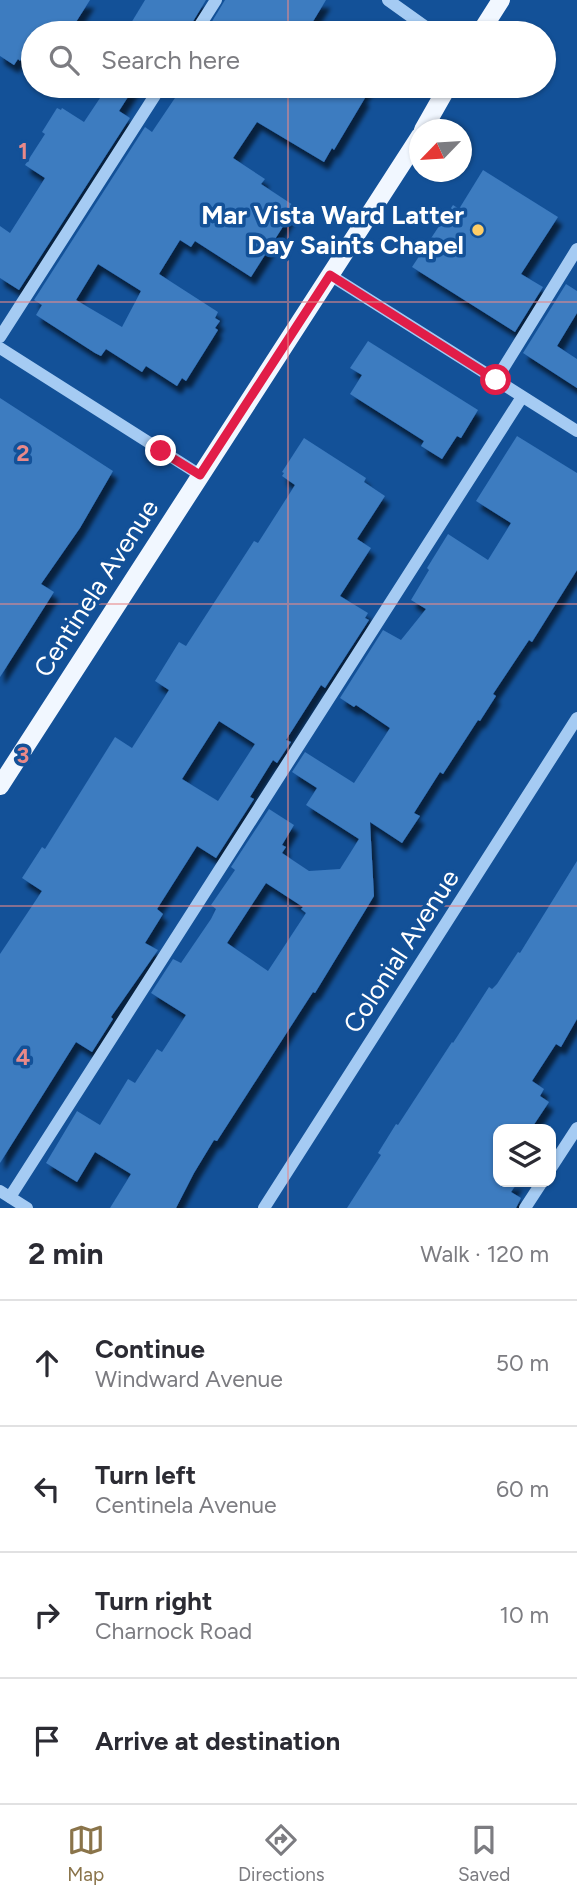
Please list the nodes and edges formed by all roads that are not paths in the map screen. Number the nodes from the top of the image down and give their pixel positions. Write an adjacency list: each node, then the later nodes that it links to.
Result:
1 (216, 0): 4 (street)
2 (388, 0): 5 (street)
3 (501, 0): 6 (main road)
4 (203, 21)
5 (417, 21)
6 (488, 21)
7 (153, 98): 13 (street)
8 (441, 98): 9 (main road)
9 (429, 119)
10 (409, 152): 12 (main road, Centinela Avenue)
11 (577, 249): 15 (street)
12 (330, 275): 15 (street); 18 (main road, Centinela Avenue)
13 (0, 337)
14 (0, 348): 18 (street)
15 (496, 380): 16 (street)
16 (522, 397): 17 (street); 24 (street)
17 (577, 431)
18 (200, 475): 20 (main road, Centinela Avenue)
19 (577, 718): 26 (street, Colonial Avenue)
20 (0, 786)
21 (577, 1128): 22 (street)
22 (556, 1160)
23 (539, 1187): 27 (street)
24 (5, 1194): 25 (street)
25 (27, 1208)
26 (264, 1208)
27 (525, 1208)

